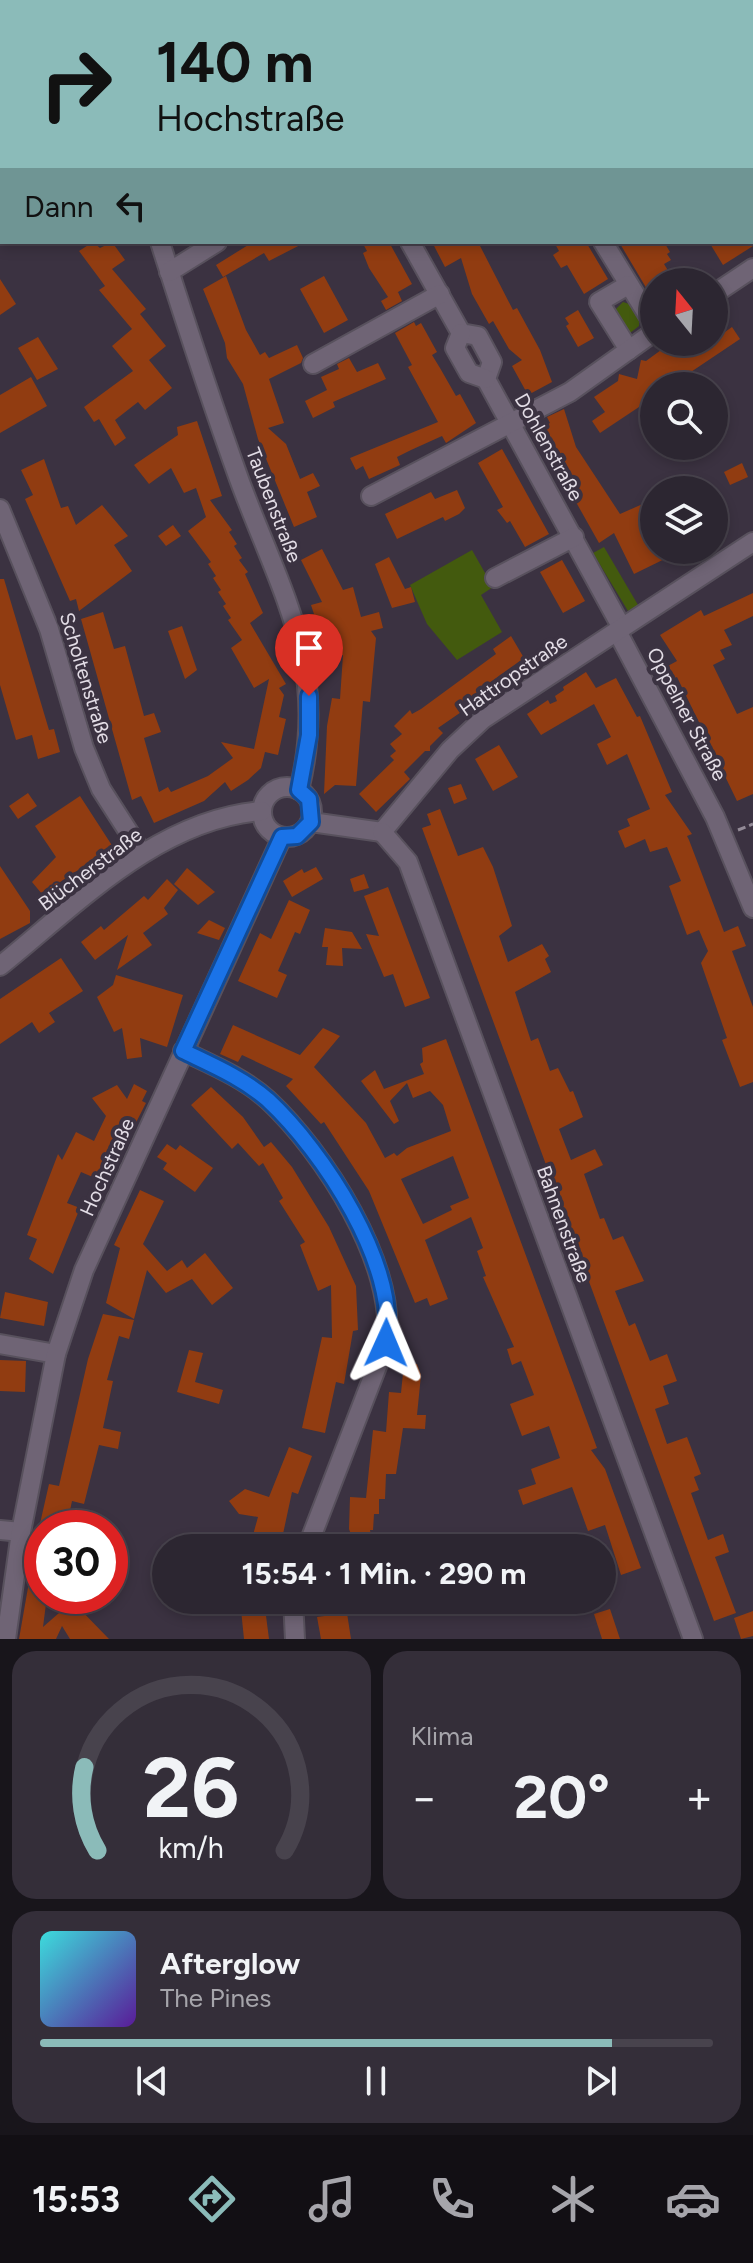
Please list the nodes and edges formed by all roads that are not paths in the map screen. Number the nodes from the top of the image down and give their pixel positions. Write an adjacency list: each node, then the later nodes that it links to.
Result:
1 (161, 244): 6 (street, Taubenstraße)
2 (214, 244): 6 (street)
3 (411, 244): 9 (street, Dohlenstraße)
4 (604, 244): 7 (street)
5 (753, 268): 8 (street)
6 (169, 272): 21 (street, Taubenstraße)
7 (628, 285): 10 (street); 12 (street)
8 (728, 285)
9 (440, 294): 13 (street); 14 (street, Dohlenstraße)
10 (640, 303)
11 (640, 342): 12 (street)
12 (629, 350): 14 (street)
13 (313, 364)
14 (510, 423): 15 (street); 17 (street, Dohlenstraße)
15 (371, 496)
16 (0, 509): 26 (street, Scholtenstraße)
17 (574, 537): 19 (street); 20 (street, Dohlenstraße)
18 (753, 542): 20 (street, Hattropstraße)
19 (495, 578)
20 (620, 629): 24 (street, Hattropstraße); 27 (street, Oppelner Straße)
21 (299, 790): 22 (street); 23 (street)
22 (262, 811): 25 (street); 26 (street, Blücherstraße)
23 (311, 822): 24 (street); 25 (street)
24 (382, 832): 38 (street, Bahnenstraße)
25 (282, 837): 29 (street, Hochstraße)
26 (142, 853): 28 (street, Blücherstraße)
27 (753, 908)
28 (0, 966)
29 (183, 1051): 31 (street, Hochstraße); 34 (street)
30 (0, 1344): 31 (street)
31 (56, 1354): 33 (street, Hochstraße)
32 (0, 1530): 33 (street)
33 (21, 1532): 36 (street, Hochstraße)
34 (312, 1534)
35 (294, 1614): 37 (street)
36 (6, 1639)
37 (295, 1639)
38 (693, 1639)

